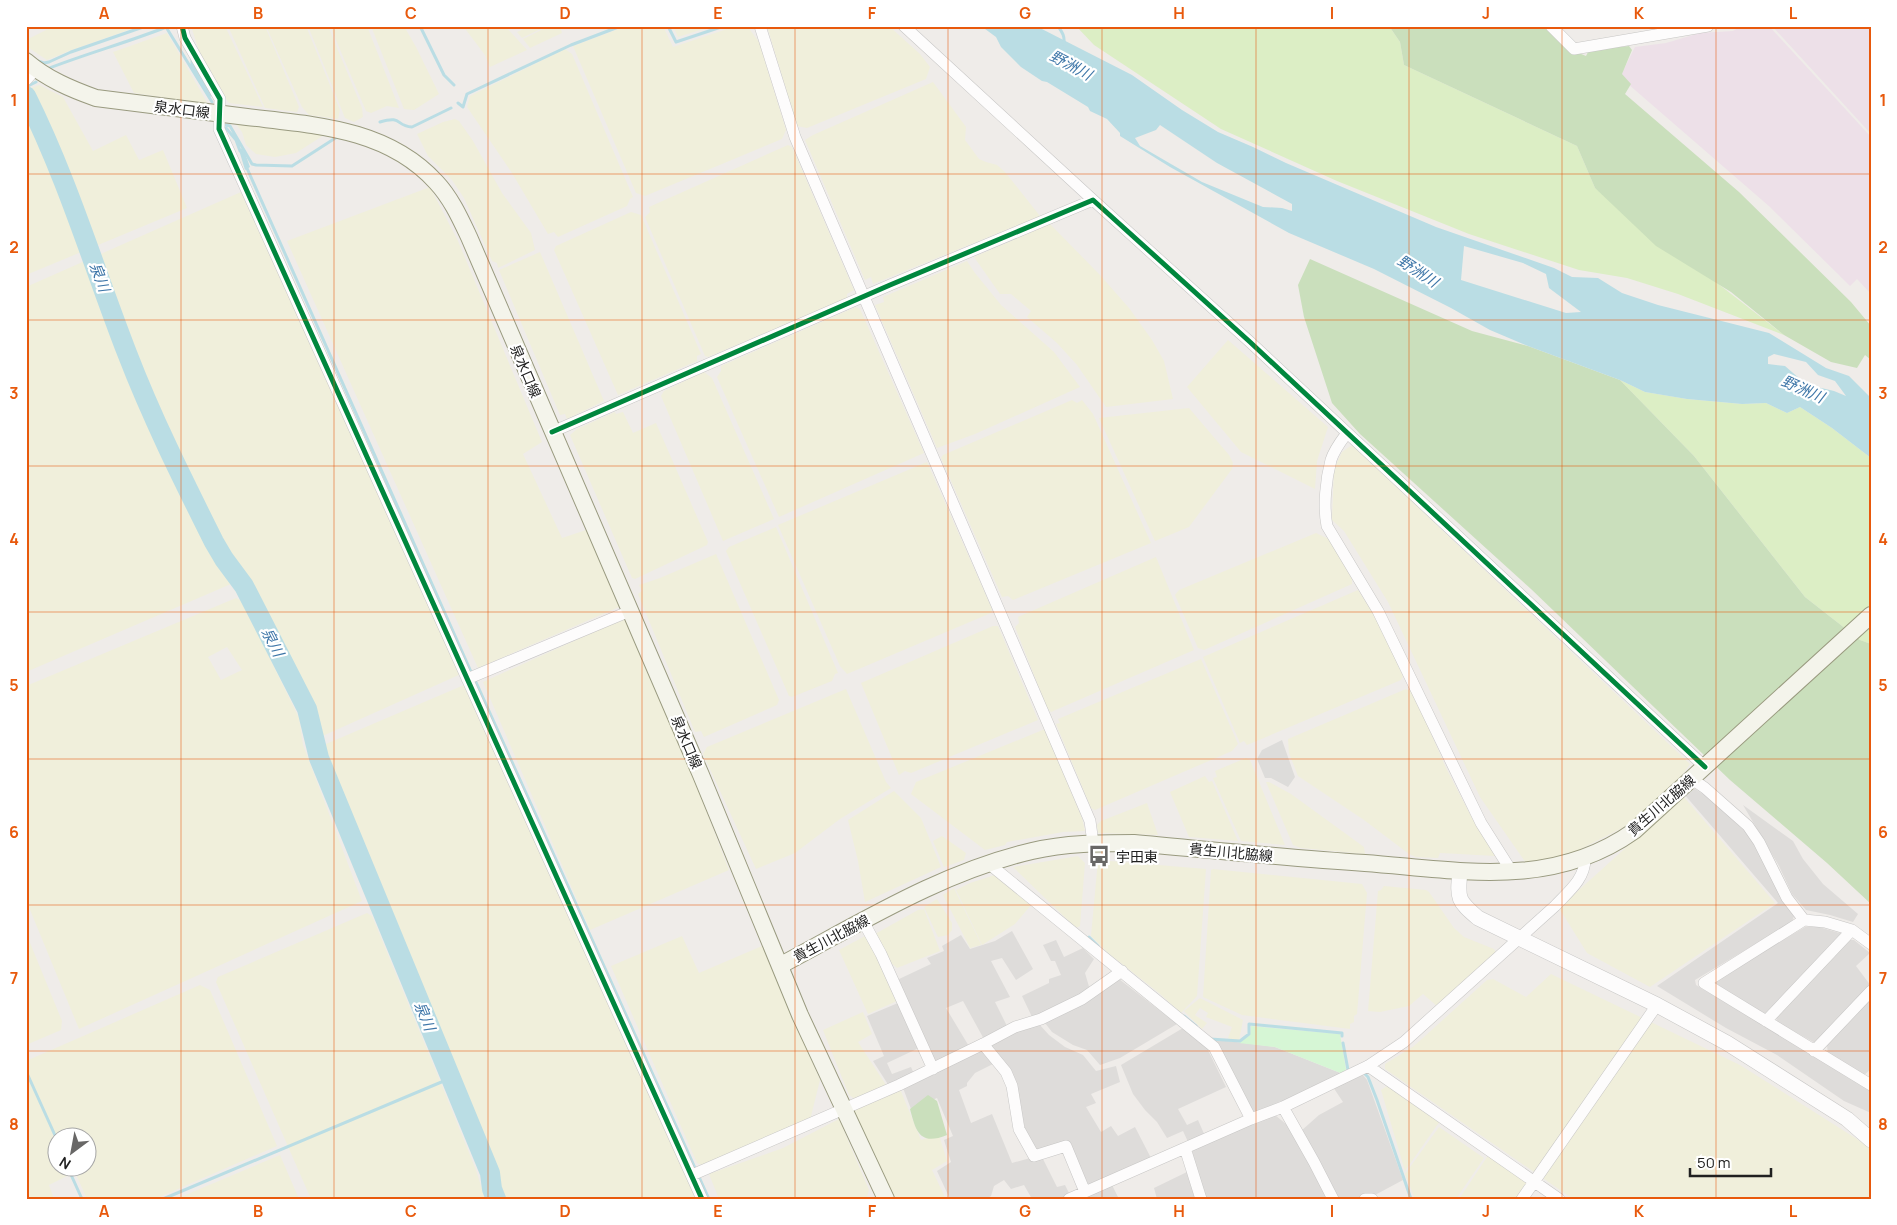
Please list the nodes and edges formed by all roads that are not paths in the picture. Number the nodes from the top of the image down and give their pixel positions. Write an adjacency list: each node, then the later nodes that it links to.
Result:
1 (182, 26): 7 (street)
2 (760, 26): 9 (street)
3 (904, 26): 8 (street)
4 (1551, 26): 5 (street)
5 (1708, 26)
6 (29, 70): 7 (main road, 泉水口線)
7 (219, 114): 10 (main road, 泉水口線); 14 (street)
8 (1093, 200): 9 (street); 11 (street)
9 (865, 297): 10 (street); 17 (street)
10 (552, 432): 12 (main road, 泉水口線)
11 (1348, 433): 15 (street); 21 (street)
12 (630, 610): 14 (street); 27 (main road, 泉水口線)
13 (1871, 615): 15 (main road, 貴生川北脇線)
14 (467, 679): 42 (street)
15 (1705, 767): 16 (main road, 貴生川北脇線)
16 (1692, 779): 18 (main road, 貴生川北脇線); 22 (street)
17 (1093, 843): 19 (main road, 貴生川北脇線); 20 (main road, 貴生川北脇線)
18 (1585, 858): 21 (main road, 貴生川北脇線); 25 (street)
19 (988, 863): 23 (main road, 貴生川北脇線); 28 (street)
20 (1460, 872): 21 (main road, 貴生川北脇線); 25 (street)
21 (1512, 872)
22 (1804, 920): 24 (street); 31 (street)
23 (863, 921): 27 (main road, 貴生川北脇線); 35 (street)
24 (1852, 930): 26 (street); 31 (street)
25 (1520, 939): 30 (street); 34 (street)
26 (1871, 944)
27 (781, 965): 38 (main road, 貴生川北脇線)
28 (1122, 971): 32 (street); 39 (street)
29 (1871, 992): 33 (street)
30 (1657, 1006): 40 (street); 43 (street)
31 (1766, 1021): 33 (street)
32 (983, 1044): 35 (street); 44 (street)
33 (1814, 1051): 36 (street)
34 (1368, 1066): 37 (street); 43 (street)
35 (933, 1069): 38 (street)
36 (1868, 1080)
37 (1283, 1107): 39 (street); 49 (street)
38 (843, 1109): 42 (street); 46 (main road, 貴生川北脇線)
39 (1251, 1119): 41 (street)
40 (1871, 1140)
41 (1185, 1148): 44 (street); 48 (street)
42 (692, 1175): 45 (street)
43 (1534, 1181): 52 (street); 53 (street)
44 (1085, 1192): 47 (street)
45 (702, 1199)
46 (886, 1199)
47 (1069, 1199)
48 (1201, 1199)
49 (1333, 1199)
50 (1365, 1199): 51 (street)
51 (1372, 1199)
52 (1522, 1199)
53 (1559, 1199)

